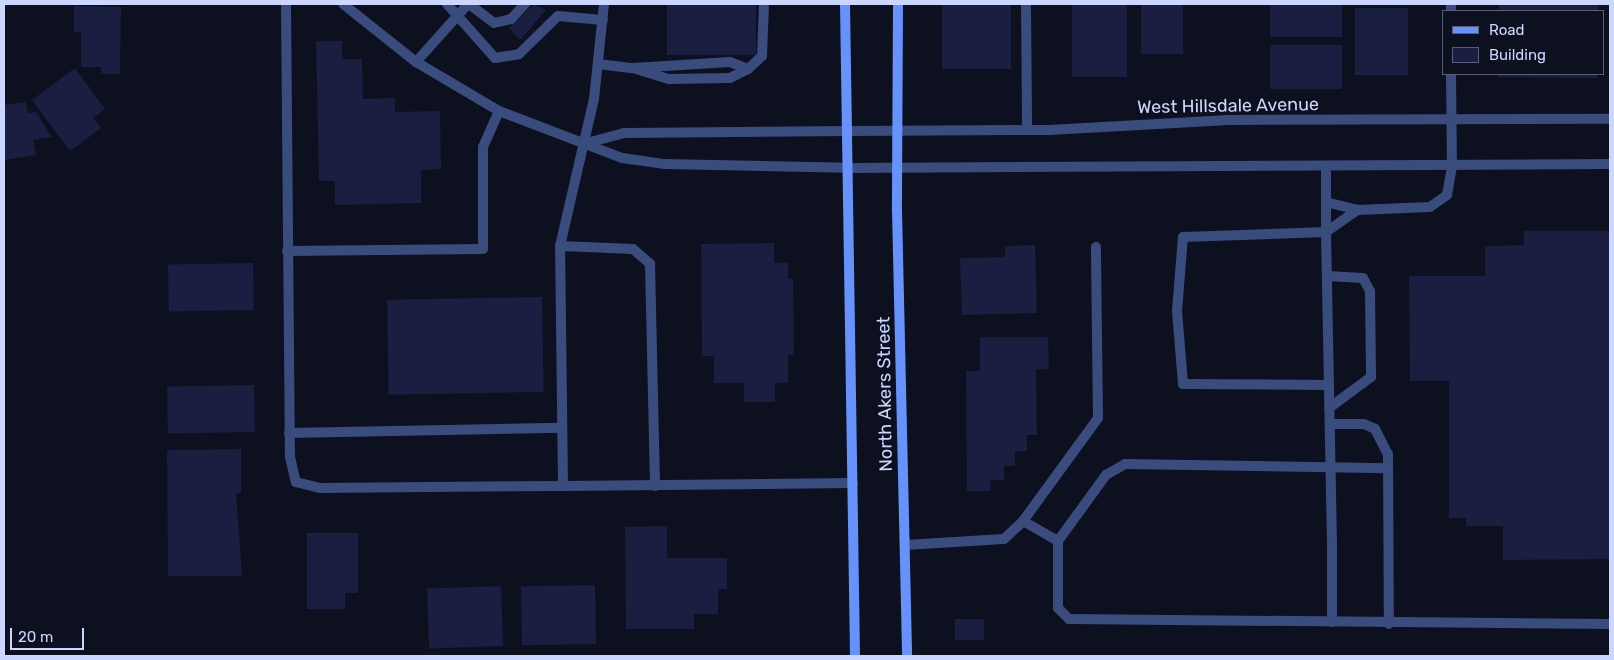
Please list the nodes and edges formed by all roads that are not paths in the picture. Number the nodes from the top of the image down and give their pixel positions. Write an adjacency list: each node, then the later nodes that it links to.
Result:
1 (286, 4): 35 (street)
2 (344, 4): 13 (street)
3 (447, 4): 11 (street)
4 (468, 4): 5 (street); 11 (street)
5 (525, 4)
6 (604, 4): 12 (street)
7 (764, 4): 16 (street)
8 (846, 4): 22 (main road, North Akers Street)
9 (898, 4): 23 (main road, North Akers Street)
10 (1026, 4): 21 (street)
11 (457, 14): 12 (street); 13 (street)
12 (603, 20): 14 (street)
13 (416, 62): 18 (street)
14 (598, 64): 15 (street); 24 (street)
15 (633, 68): 16 (street); 16 (street)
16 (748, 69)
17 (1452, 75): 20 (street)
18 (499, 112): 24 (street); 35 (street)
19 (1610, 119): 20 (street, West Hillsdale Avenue)
20 (1452, 120): 21 (street, West Hillsdale Avenue); 27 (street)
21 (1027, 130): 23 (street, West Hillsdale Avenue)
22 (848, 131): 23 (street, West Hillsdale Avenue); 24 (street, West Hillsdale Avenue); 29 (main road, North Akers Street)
23 (897, 131): 28 (main road, North Akers Street)
24 (583, 144): 29 (street); 33 (street)
25 (1610, 164): 27 (street)
26 (1326, 166): 27 (street); 28 (street); 30 (street)
27 (1452, 166): 31 (street)
28 (897, 167): 29 (street); 49 (main road, North Akers Street)
29 (848, 168): 44 (main road, North Akers Street)
30 (1326, 202): 31 (street); 32 (street)
31 (1358, 210): 32 (street)
32 (1326, 232): 36 (street); 37 (street)
33 (560, 246): 40 (street); 46 (street)
34 (1096, 248): 47 (street)
35 (287, 251): 41 (street)
36 (1327, 276): 37 (street); 38 (street)
37 (1329, 386): 38 (street)
38 (1329, 408): 39 (street)
39 (1330, 424): 42 (street); 43 (street)
40 (561, 428): 41 (street); 45 (street)
41 (289, 433): 45 (street)
42 (1330, 468): 43 (street); 48 (street); 50 (street)
43 (1388, 468): 51 (street)
44 (854, 483): 46 (street); 53 (main road, North Akers Street)
45 (562, 486): 46 (street)
46 (655, 486)
47 (1023, 521): 48 (street); 49 (street)
48 (1058, 541): 50 (street)
49 (905, 545): 54 (main road, North Akers Street)
50 (1332, 622): 51 (street)
51 (1389, 624): 52 (street)
52 (1610, 624)
53 (855, 656)
54 (907, 656)

